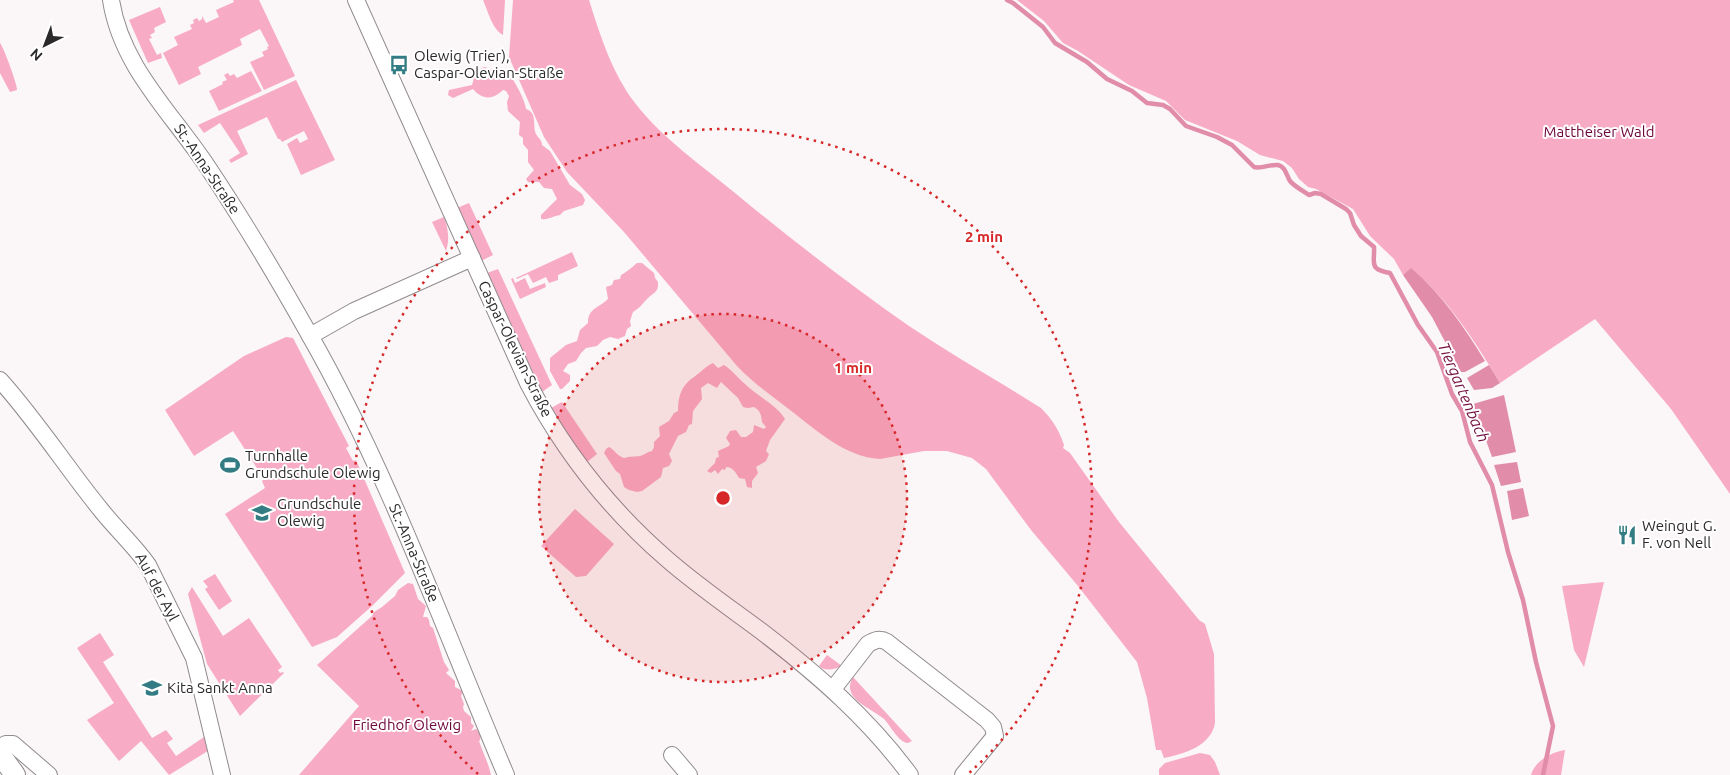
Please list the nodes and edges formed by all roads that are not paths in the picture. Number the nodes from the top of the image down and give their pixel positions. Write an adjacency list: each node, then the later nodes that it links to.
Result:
1 (111, 0): 4 (street, St.-Anna-Straße)
2 (356, 0): 3 (street, Caspar-Olevian-Straße)
3 (472, 258): 4 (street); 6 (street, Caspar-Olevian-Straße)
4 (310, 336): 13 (street, St.-Anna-Straße)
5 (0, 380): 12 (street, Auf der Ayl)
6 (832, 689): 15 (street, Caspar-Olevian-Straße); 16 (street)
7 (0, 747): 11 (street)
8 (0, 754): 10 (street)
9 (672, 755): 14 (street)
10 (15, 775)
11 (49, 775)
12 (222, 775)
13 (506, 775)
14 (689, 775)
15 (910, 775)
16 (963, 775)

